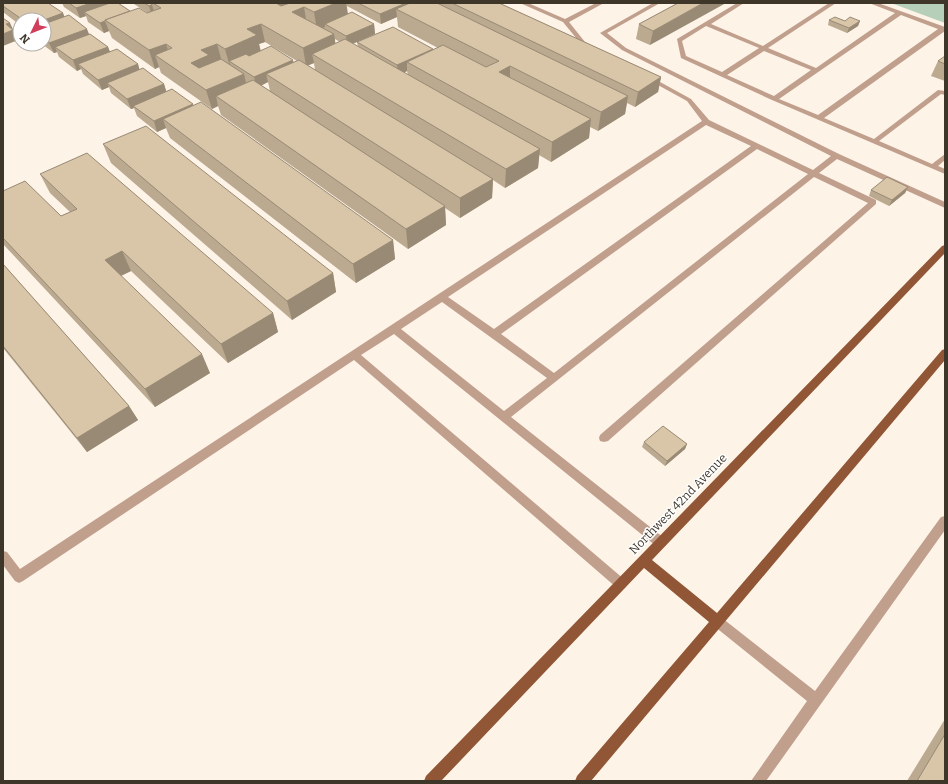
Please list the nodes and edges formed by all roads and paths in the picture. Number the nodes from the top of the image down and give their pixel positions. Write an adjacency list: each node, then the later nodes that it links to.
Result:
1 (601, 3): 8 (lane)
2 (658, 3): 22 (lane)
3 (742, 3): 9 (lane)
4 (833, 3): 11 (lane)
5 (872, 3): 7 (lane)
6 (530, 4): 8 (lane)
7 (900, 13): 10 (lane); 13 (lane)
8 (565, 21): 12 (lane)
9 (706, 24): 11 (lane); 15 (lane)
10 (944, 29): 18 (lane)
11 (763, 48): 13 (lane); 15 (lane)
12 (596, 50)
13 (816, 70): 17 (lane)
14 (643, 75): 19 (lane)
15 (722, 75): 17 (lane)
16 (945, 93): 20 (lane)
17 (774, 99): 18 (lane)
18 (819, 118): 20 (lane)
19 (706, 122): 21 (lane); 29 (lane)
20 (874, 142): 24 (lane)
21 (756, 146): 26 (lane); 31 (lane)
22 (836, 156): 26 (lane); 27 (lane)
23 (945, 156): 24 (lane)
24 (933, 167): 25 (lane)
25 (945, 172)
26 (813, 173): 34 (lane); 36 (lane)
27 (945, 205)
28 (945, 248): 38 (main road, Northwest 42nd Avenue)
29 (441, 297): 30 (lane); 31 (lane)
30 (394, 329): 33 (lane); 35 (lane)
31 (494, 334): 34 (lane)
32 (945, 353): 42 (main road)
33 (354, 355): 39 (lane); 41 (lane)
34 (554, 378): 35 (lane)
35 (504, 417): 38 (lane)
36 (604, 438)
37 (945, 521): 43 (lane)
38 (660, 542): 40 (main road, Northwest 42nd Avenue)
39 (3, 556)
40 (644, 560): 41 (main road, Northwest 42nd Avenue); 42 (main road)
41 (621, 584): 44 (main road, Northwest 42nd Avenue)
42 (718, 622): 43 (lane); 45 (main road)
43 (816, 700): 46 (lane)
44 (431, 781)
45 (582, 781)
46 (758, 781)

